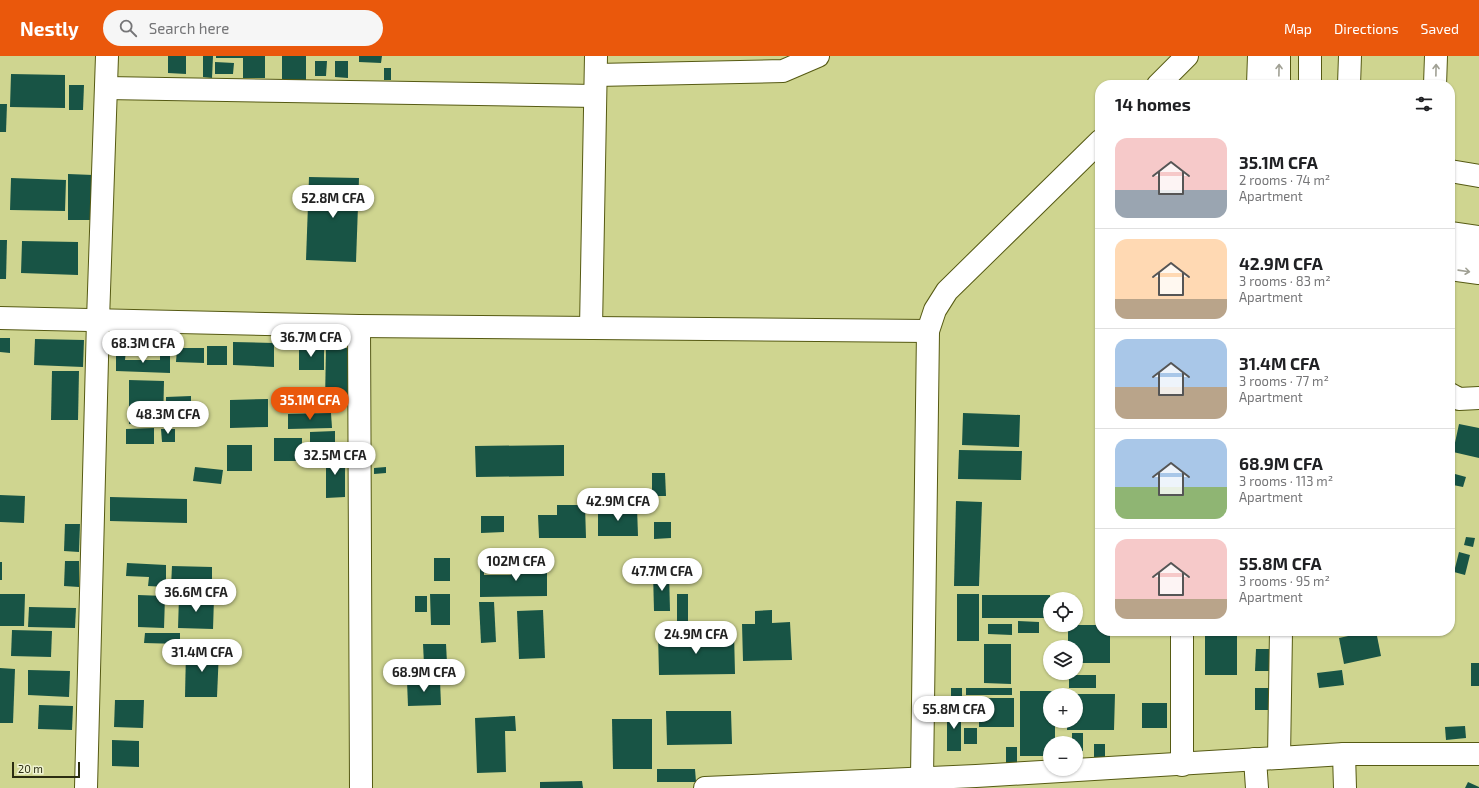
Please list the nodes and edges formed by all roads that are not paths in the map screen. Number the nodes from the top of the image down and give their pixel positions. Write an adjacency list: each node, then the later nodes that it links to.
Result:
1 (107, 56): 16 (street)
2 (818, 56): 9 (street)
3 (1187, 56): 10 (street)
4 (1259, 56): 11 (street)
5 (1279, 56): 12 (street, one-way to 5)
6 (1310, 56): 13 (street)
7 (1350, 56): 14 (street)
8 (1436, 56): 15 (street, one-way to 8)
9 (596, 65): 17 (street)
10 (1163, 80)
11 (1258, 80)
12 (1279, 80)
13 (1310, 80)
14 (1349, 80)
15 (1435, 80)
16 (106, 88): 17 (street); 28 (street)
17 (595, 96): 30 (street)
18 (1095, 146): 31 (street)
19 (1455, 172): 20 (street)
20 (1479, 176)
21 (1455, 234): 22 (street)
22 (1479, 237)
23 (1455, 250): 24 (street)
24 (1479, 253)
25 (1455, 270): 26 (street, one-way to 26)
26 (1479, 273)
27 (0, 318): 28 (street)
28 (98, 320): 29 (street); 42 (street)
29 (359, 326): 30 (street); 43 (street)
30 (591, 328): 31 (street)
31 (928, 331): 41 (street)
32 (1455, 397): 33 (street)
33 (1479, 398)
34 (1182, 636): 40 (street)
35 (1281, 636): 38 (street)
36 (1344, 754): 37 (street); 38 (street); 46 (street)
37 (1479, 754)
38 (1279, 758): 39 (street)
39 (1255, 759): 40 (street); 45 (street)
40 (1182, 765): 41 (street)
41 (922, 778): 44 (street)
42 (86, 788)
43 (361, 788)
44 (705, 788)
45 (1257, 788)
46 (1345, 788)

